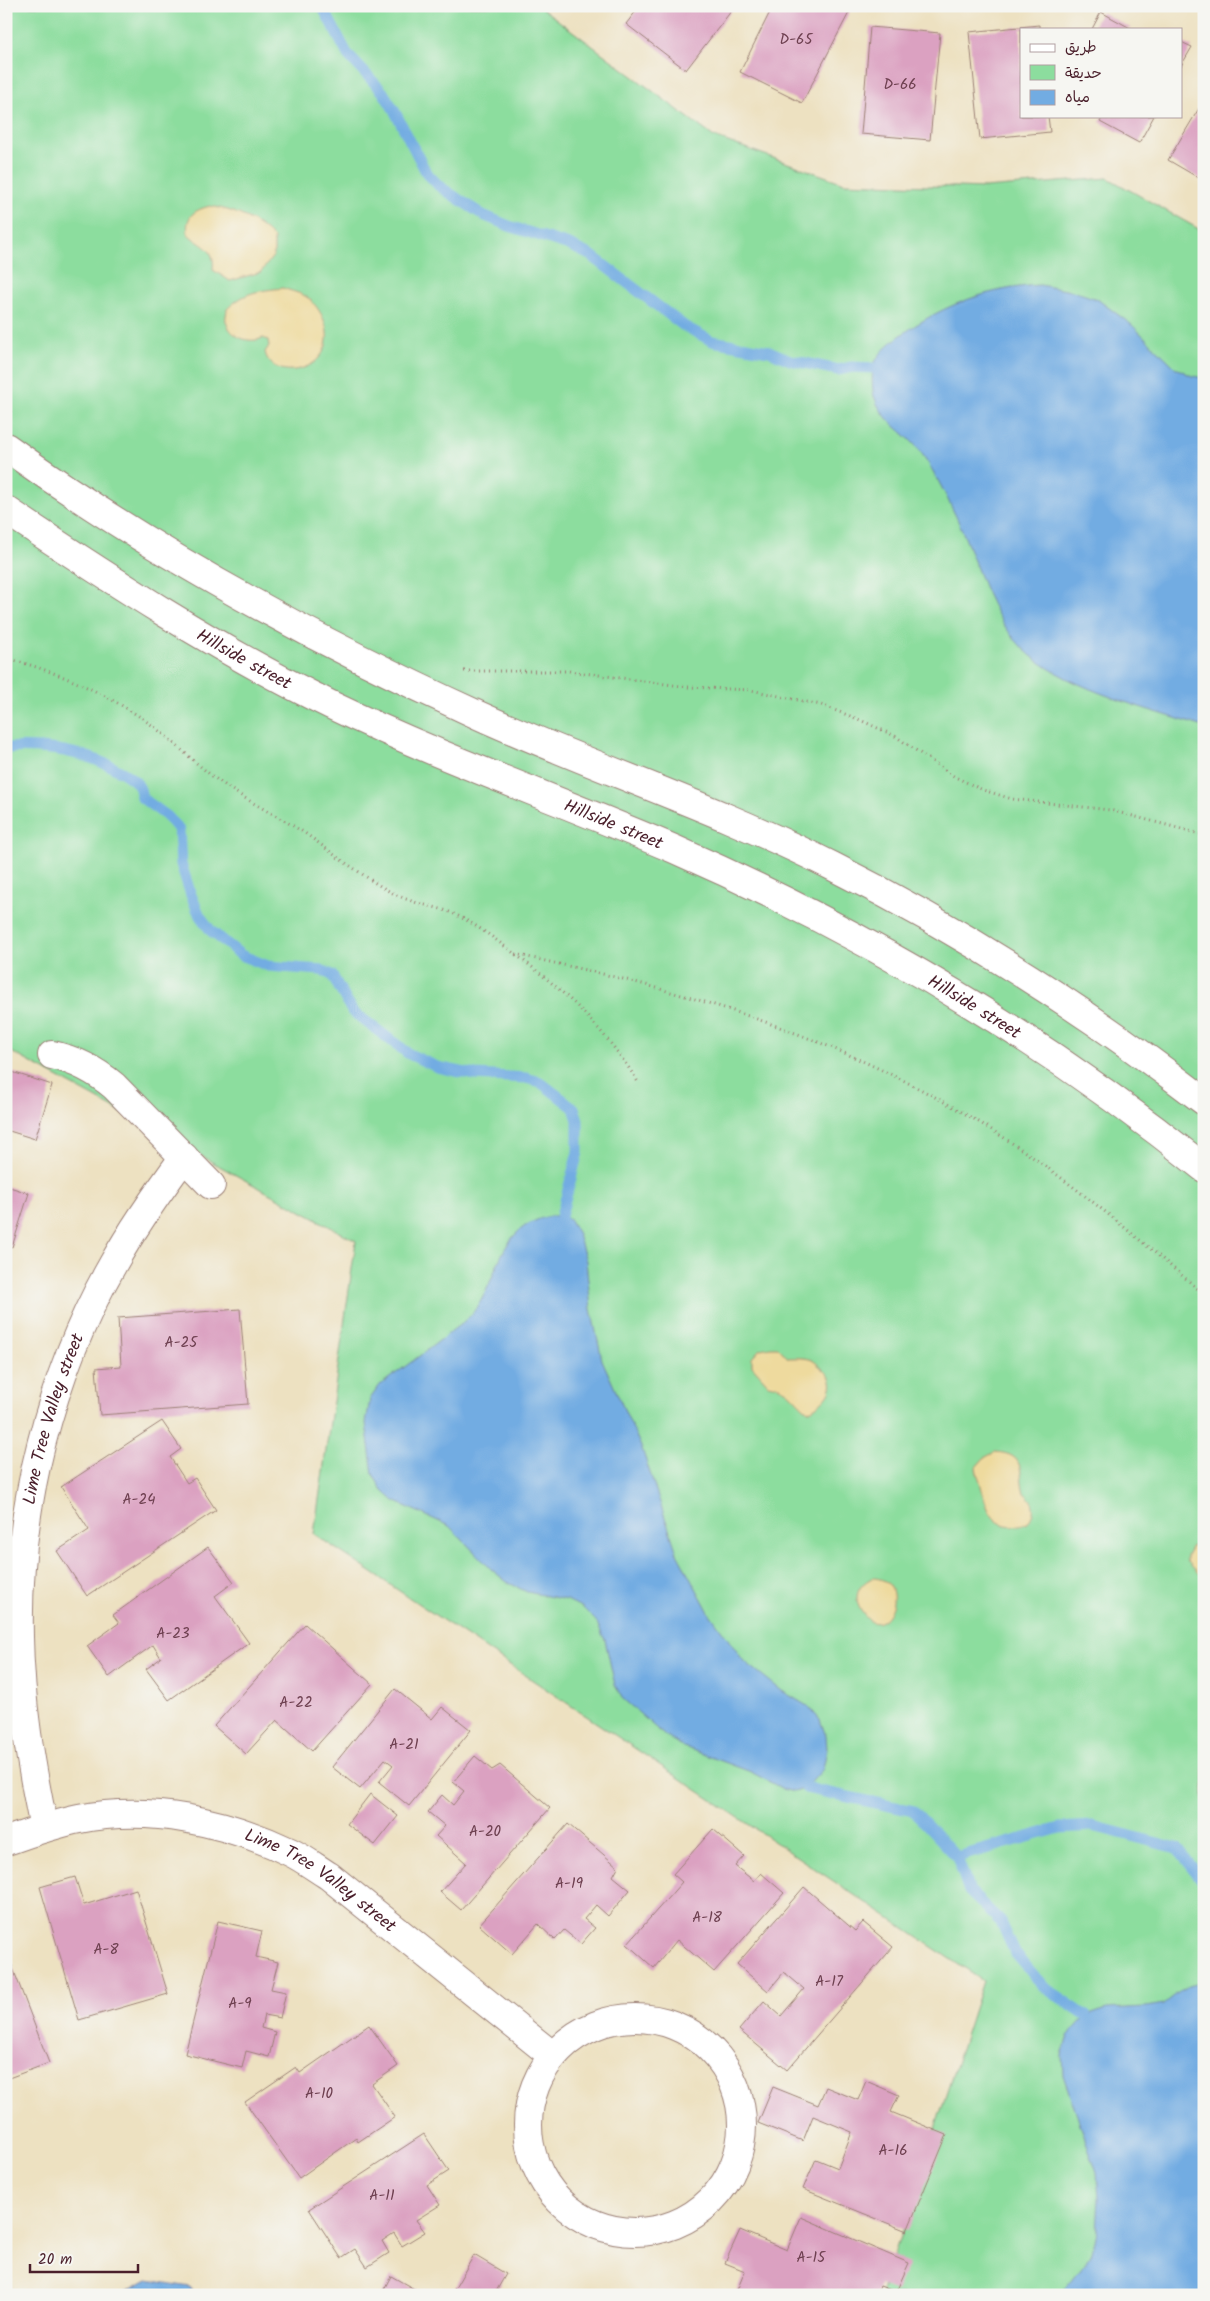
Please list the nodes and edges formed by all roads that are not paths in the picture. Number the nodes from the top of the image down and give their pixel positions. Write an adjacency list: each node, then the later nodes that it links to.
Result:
1 (6, 446): 4 (street)
2 (6, 510): 6 (street, Hillside street)
3 (52, 1055): 5 (street)
4 (1204, 1101)
5 (184, 1156): 7 (street); 8 (street, Lime Tree Valley street)
6 (1204, 1168)
7 (211, 1184)
8 (44, 1828): 9 (street, Lime Tree Valley street); 10 (street, Lime Tree Valley street)
9 (6, 1841)
10 (553, 2056): 10 (street)

